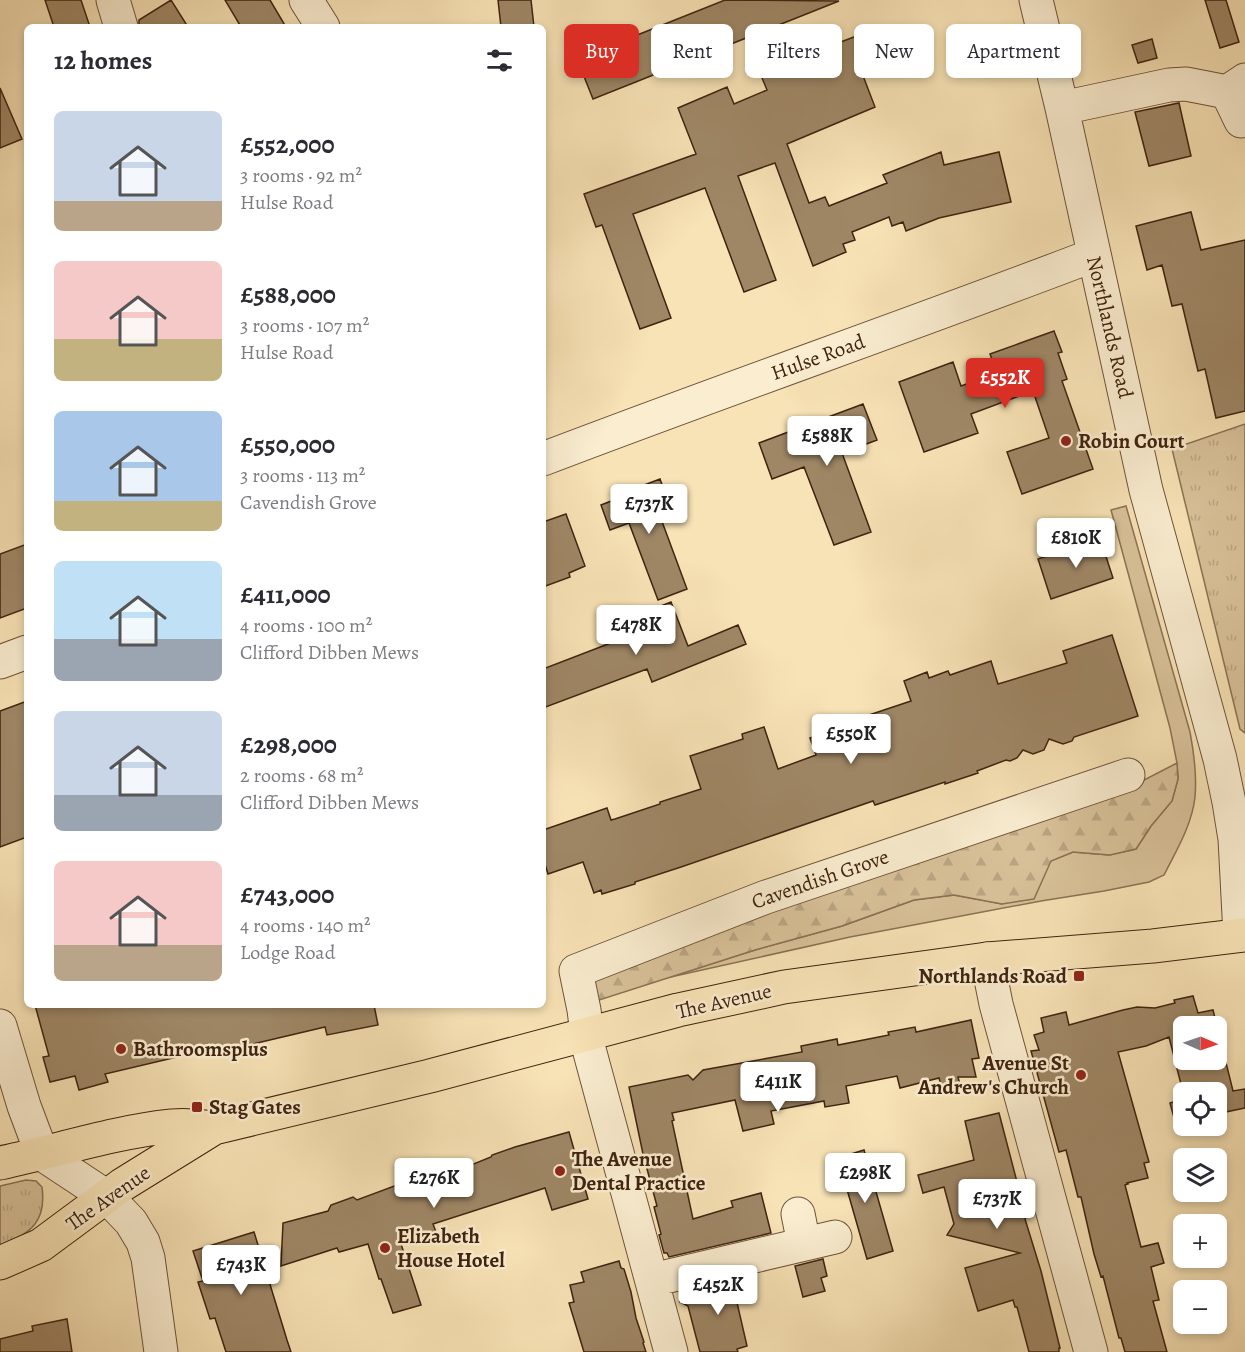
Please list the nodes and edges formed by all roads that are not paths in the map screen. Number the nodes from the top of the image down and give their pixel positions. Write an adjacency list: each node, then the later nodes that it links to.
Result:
1 (113, 0): 4 (street)
2 (306, 0): 5 (street)
3 (1036, 0): 7 (street, Northlands Road)
4 (120, 24)
5 (321, 24)
6 (1236, 86): 7 (street); 8 (street)
7 (1062, 108): 9 (street, Northlands Road)
8 (1241, 120)
9 (1094, 255): 10 (street, Hulse Road); 14 (street, Northlands Road)
10 (546, 458)
11 (24, 653): 12 (street)
12 (0, 662)
13 (1128, 774): 18 (street, Cavendish Grove)
14 (1237, 799): 15 (street, Northlands Road)
15 (1242, 935): 16 (main road, The Avenue)
16 (987, 959): 18 (main road, The Avenue); 29 (street)
17 (0, 1026): 19 (street)
18 (586, 1034): 20 (main road, The Avenue); 26 (street)
19 (6, 1083): 21 (street)
20 (214, 1128): 21 (main road, The Avenue); 23 (main road, The Avenue)
21 (42, 1154): 22 (main road, The Avenue); 23 (street)
22 (0, 1163)
23 (106, 1197): 25 (main road, The Avenue); 27 (street)
24 (812, 1232): 26 (street)
25 (0, 1263)
26 (652, 1280): 28 (street)
27 (160, 1352)
28 (671, 1352)
29 (1091, 1352)

